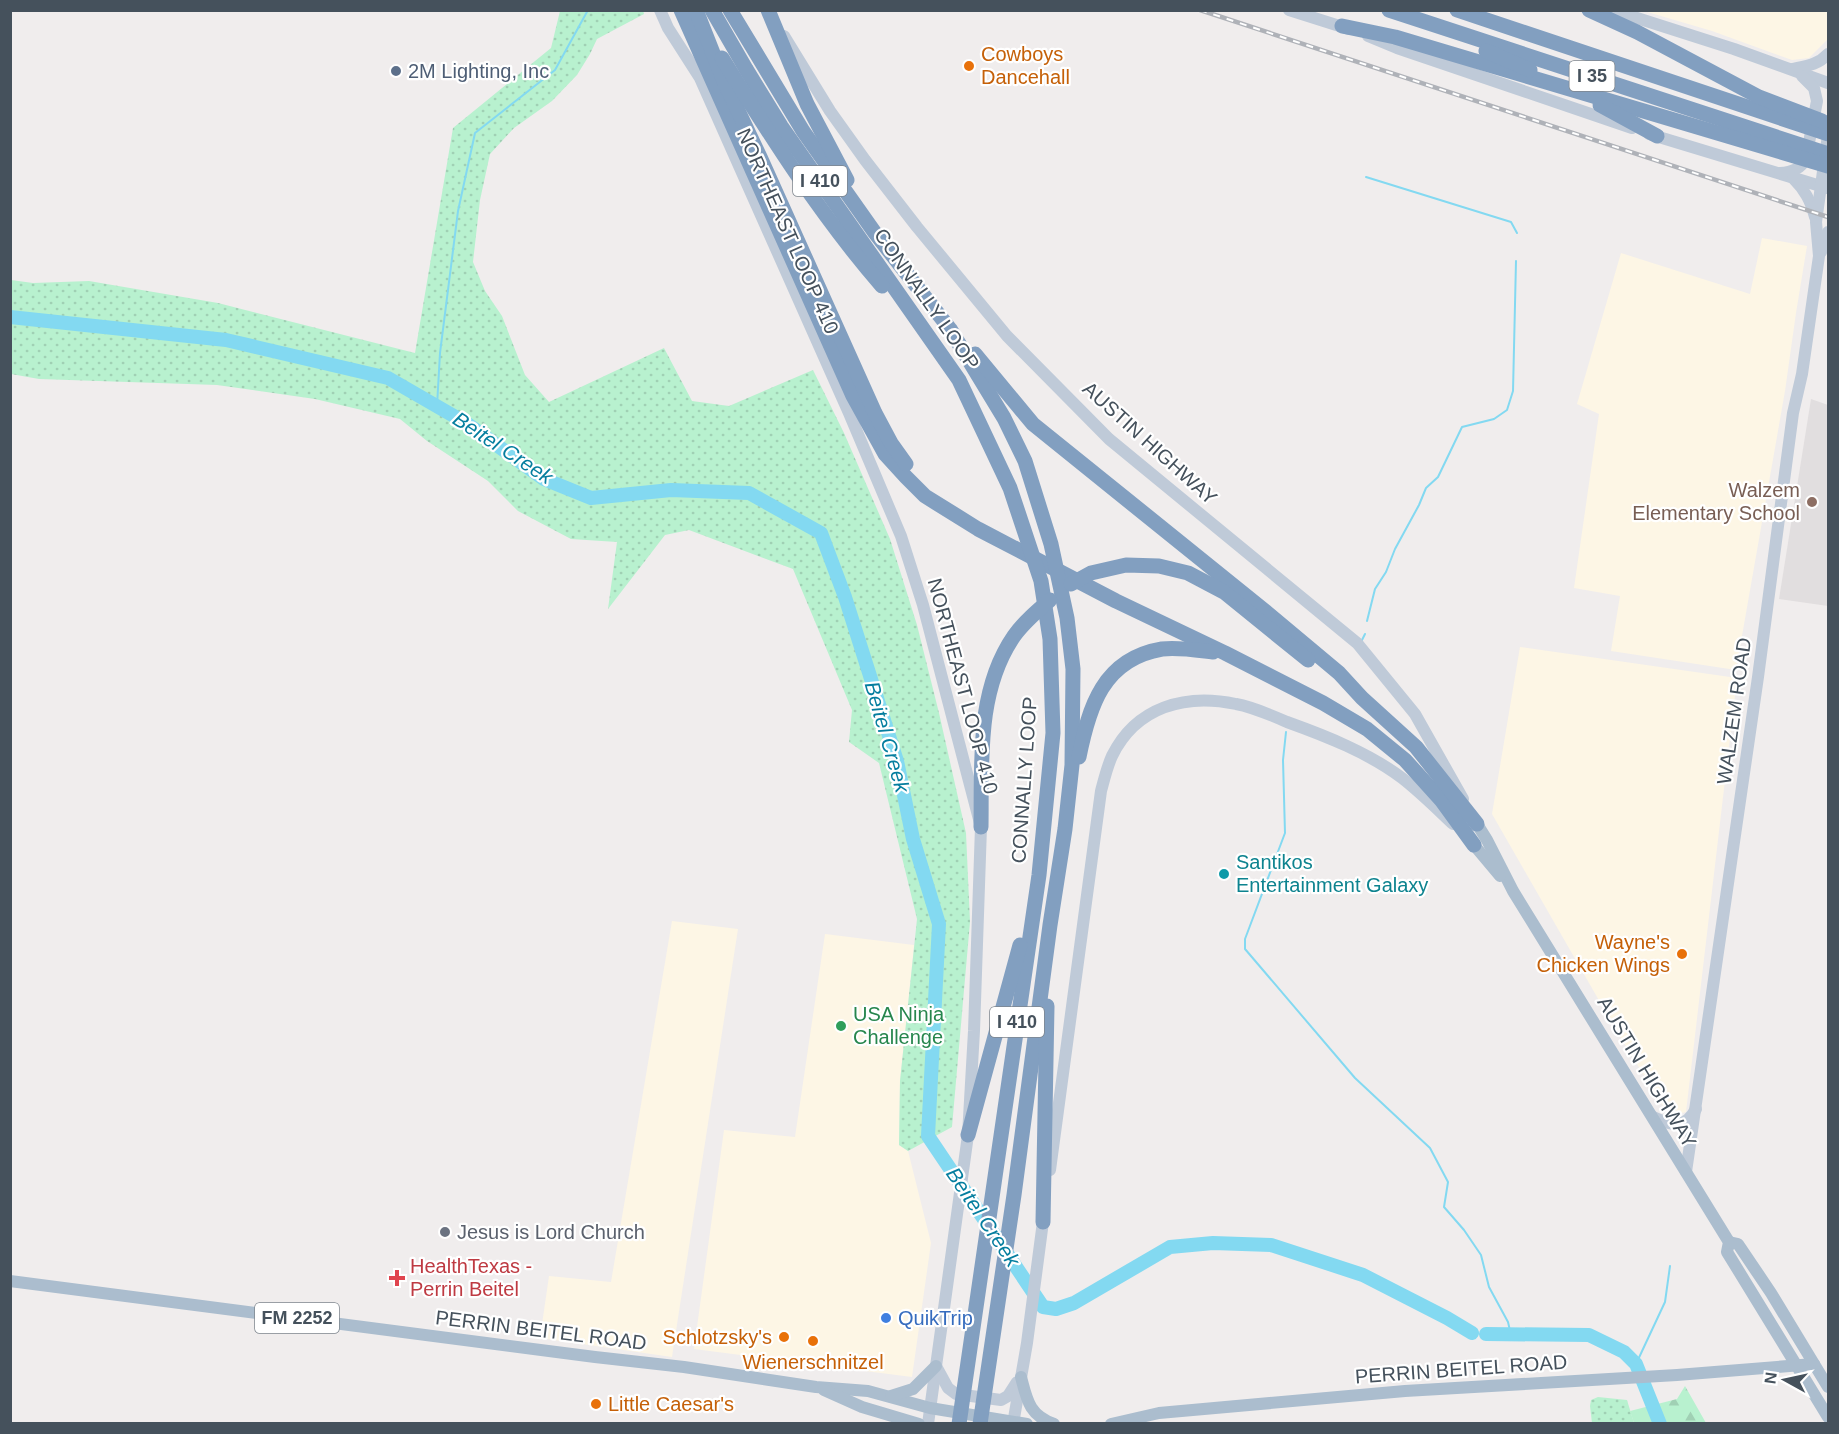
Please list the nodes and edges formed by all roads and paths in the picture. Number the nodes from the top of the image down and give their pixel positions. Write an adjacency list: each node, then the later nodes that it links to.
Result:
1 (660, 10): 40 (main road, NORTHEAST LOOP 410)
2 (673, 10): 19 (highway)
3 (681, 10): 36 (highway)
4 (696, 10): 19 (highway); 35 (highway)
5 (712, 10): 35 (highway, CONNALLY LOOP / I 410)
6 (730, 10): 16 (highway)
7 (740, 10): 16 (highway, I 410)
8 (768, 10): 32 (highway); 39 (main road, AUSTIN HIGHWAY)
9 (1289, 10): 15 (main road)
10 (1383, 10): 24 (highway)
11 (1389, 10): 25 (highway, I 35)
12 (1457, 10): 21 (highway, I 35)
13 (1589, 10): 21 (highway)
14 (1612, 10): 18 (main road)
15 (1342, 26): 24 (main road); 26 (highway)
16 (750, 44): 32 (highway, CONNALLY LOOP / I 410)
17 (1828, 54): 18 (main road)
18 (1790, 69): 20 (main road); 27 (main road)
19 (724, 81): 36 (highway)
20 (1828, 83)
21 (1798, 118): 22 (highway); 23 (highway, I 35)
22 (1828, 123)
23 (1828, 135): 29 (main road, WALZEM ROAD)
24 (1657, 136): 27 (main road)
25 (1828, 154)
26 (1828, 166)
27 (1778, 173): 28 (main road)
28 (1792, 177): 29 (main road); 30 (main road)
29 (1825, 188): 30 (main road, WALZEM ROAD)
30 (1816, 222): 33 (main road, WALZEM ROAD)
31 (1828, 232): 33 (main road, WALZEM ROAD)
32 (874, 233): 34 (highway, CONNALLY LOOP / I 410)
33 (1819, 256): 46 (main road, WALZEM ROAD)
34 (938, 313): 38 (highway); 41 (highway, CONNALLY LOOP / I 410)
35 (935, 347): 43 (highway, CONNALLY LOOP / I 410)
36 (962, 519): 37 (highway)
37 (1225, 653): 41 (highway); 42 (highway)
38 (1362, 698): 39 (highway); 40 (highway)
39 (1477, 824): 44 (main road, AUSTIN HIGHWAY)
40 (981, 826): 48 (main road, NORTHEAST LOOP 410)
41 (1065, 829): 45 (highway, CONNALLY LOOP / I 410)
42 (1474, 845): 44 (main road, AUSTIN HIGHWAY); 50 (main road, AUSTIN HIGHWAY)
43 (1039, 875): 48 (highway); 69 (highway, CONNALLY LOOP / I 410)
44 (1513, 891): 47 (main road, AUSTIN HIGHWAY)
45 (1050, 925): 50 (highway); 70 (highway, CONNALLY LOOP / I 410)
46 (1696, 1108): 47 (main road); 49 (main road, WALZEM ROAD)
47 (1653, 1117): 49 (main road, AUSTIN HIGHWAY)
48 (968, 1135): 55 (main road, NORTHEAST LOOP 410)
49 (1686, 1172): 51 (main road, AUSTIN HIGHWAY)
50 (1043, 1221): 58 (main road)
51 (1729, 1242): 53 (main road, AUSTIN HIGHWAY); 54 (main road, AUSTIN HIGHWAY)
52 (10, 1281): 59 (main road, PERRIN BEITEL ROAD / FM 2252)
53 (1773, 1327): 56 (main road, AUSTIN HIGHWAY); 57 (main road)
54 (1814, 1364): 56 (main road, PERRIN BEITEL ROAD); 60 (main road, AUSTIN HIGHWAY)
55 (936, 1366): 58 (main road); 61 (main road); 62 (main road, NORTHEAST LOOP 410)
56 (1796, 1366): 57 (main road, PERRIN BEITEL ROAD); 64 (main road, AUSTIN HIGHWAY)
57 (1764, 1368): 73 (main road, PERRIN BEITEL ROAD)
58 (1021, 1377): 65 (main road); 72 (main road)
59 (816, 1387): 61 (main road, PERRIN BEITEL ROAD / FM 2252); 63 (main road, PERRIN BEITEL ROAD / FM 2252)
60 (1828, 1387)
61 (888, 1396): 62 (main road, PERRIN BEITEL ROAD / FM 2252)
62 (930, 1408): 65 (main road, PERRIN BEITEL ROAD / FM 2252); 68 (main road, NORTHEAST LOOP 410)
63 (878, 1412): 66 (main road); 67 (main road, PERRIN BEITEL ROAD / FM 2252)
64 (1828, 1417)
65 (1013, 1423): 71 (main road, PERRIN BEITEL ROAD)
66 (894, 1424)
67 (919, 1424)
68 (928, 1424)
69 (959, 1424)
70 (980, 1424)
71 (1028, 1424)
72 (1054, 1424)
73 (1112, 1424)

